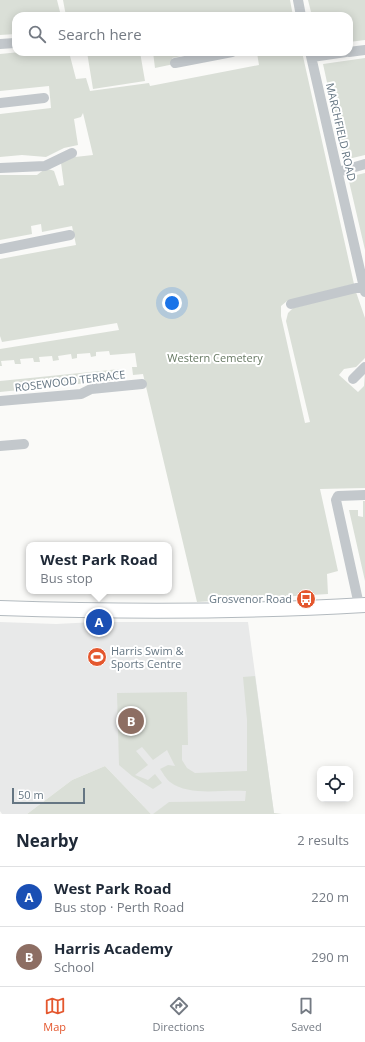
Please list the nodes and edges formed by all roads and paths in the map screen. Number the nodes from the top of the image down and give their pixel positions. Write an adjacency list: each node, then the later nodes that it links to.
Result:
1 (298, 0): 2 (street)
2 (300, 12)
3 (12, 43): 4 (street)
4 (0, 44)
5 (365, 50): 6 (street)
6 (353, 51)
7 (211, 56): 9 (street)
8 (311, 56): 15 (street, MARCHFIELD ROAD)
9 (175, 63)
10 (44, 98): 11 (street)
11 (0, 103)
12 (72, 153): 14 (street)
13 (365, 164): 15 (street)
14 (0, 168)
15 (338, 172): 18 (street, MARCHFIELD ROAD)
16 (70, 235): 17 (street)
17 (0, 249)
18 (365, 289): 19 (street)
19 (291, 304)
20 (365, 367): 21 (street)
21 (353, 379)
22 (142, 384): 23 (street, ROSEWOOD TERRACE)
23 (0, 401)
24 (24, 444): 25 (street)
25 (0, 446)
26 (365, 495): 27 (street)
27 (362, 605): 28 (street)
28 (0, 608)

